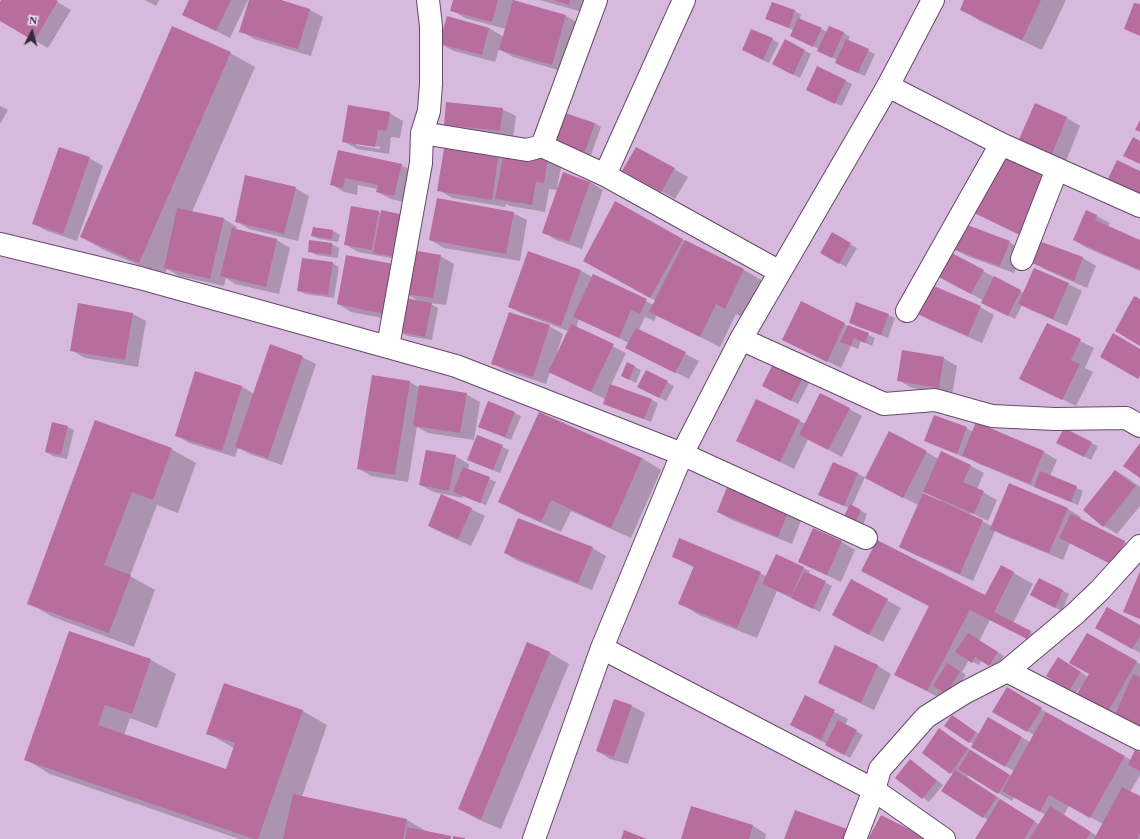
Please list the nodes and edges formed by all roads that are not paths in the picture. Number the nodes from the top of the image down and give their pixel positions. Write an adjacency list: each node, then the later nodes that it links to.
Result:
1 (428, 0): 6 (street)
2 (596, 0): 8 (street)
3 (684, 0): 10 (street)
4 (933, 0): 5 (street)
5 (888, 86): 7 (street); 14 (street)
6 (422, 133): 8 (street); 17 (street)
7 (1001, 144): 9 (street); 15 (street)
8 (542, 146): 10 (street)
9 (1057, 169): 11 (street); 13 (street)
10 (605, 176): 14 (street)
11 (1140, 206)
12 (0, 244): 17 (street)
13 (1022, 259)
14 (780, 272): 16 (street)
15 (907, 312)
16 (741, 339): 18 (street); 19 (street)
17 (388, 346): 19 (street)
18 (1140, 426)
19 (682, 454): 20 (street); 22 (street)
20 (866, 538)
21 (1140, 546): 23 (street)
22 (602, 648): 25 (street); 26 (street)
23 (1007, 671): 24 (street); 25 (street)
24 (1140, 739)
25 (874, 790): 27 (street); 28 (street)
26 (534, 839)
27 (855, 839)
28 (944, 839)

